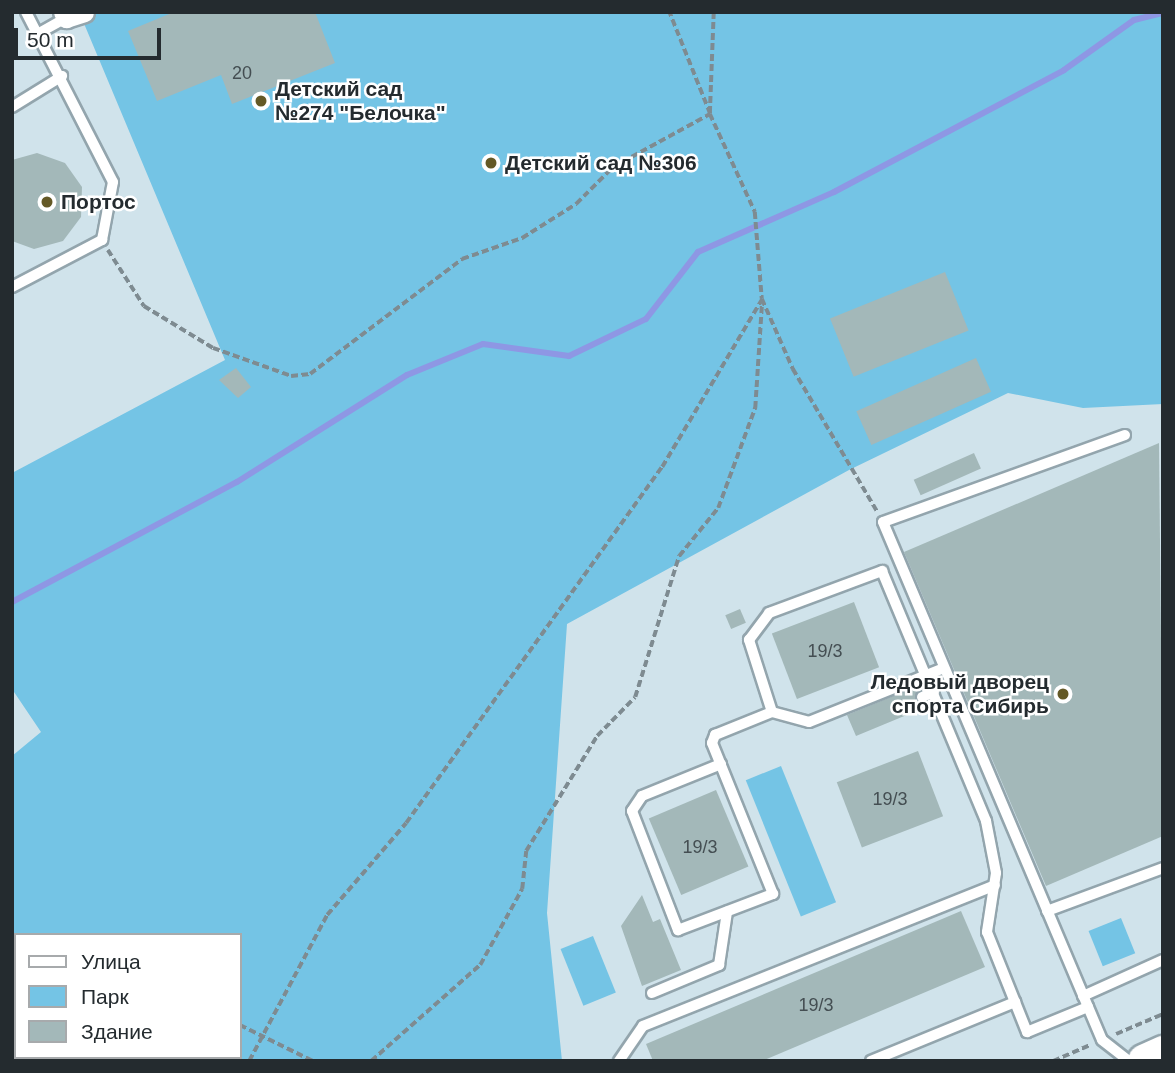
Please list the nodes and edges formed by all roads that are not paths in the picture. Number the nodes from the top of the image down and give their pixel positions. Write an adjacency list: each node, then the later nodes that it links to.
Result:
1 (26, 12): 3 (lane)
2 (71, 14): 3 (lane)
3 (39, 33): 4 (lane)
4 (62, 76): 5 (lane); 6 (lane)
5 (12, 107)
6 (12, 287)
7 (1125, 435): 8 (lane)
8 (944, 668): 9 (lane); 16 (lane)
9 (927, 675): 10 (lane); 12 (lane); 12 (lane)
10 (934, 692): 11 (lane); 15 (lane)
11 (922, 697)
12 (772, 712): 13 (lane)
13 (721, 764): 17 (lane); 17 (lane)
14 (1163, 868): 16 (lane)
15 (995, 885): 21 (lane); 24 (lane)
16 (1047, 911): 20 (lane)
17 (727, 912): 19 (lane)
18 (1163, 960): 20 (lane)
19 (652, 993)
20 (1083, 996): 22 (lane)
21 (1015, 1002): 22 (lane); 25 (lane)
22 (1088, 1007): 26 (lane)
23 (1163, 1053): 27 (highway)
24 (619, 1061)
25 (871, 1061)
26 (1129, 1061)
27 (1145, 1061)

